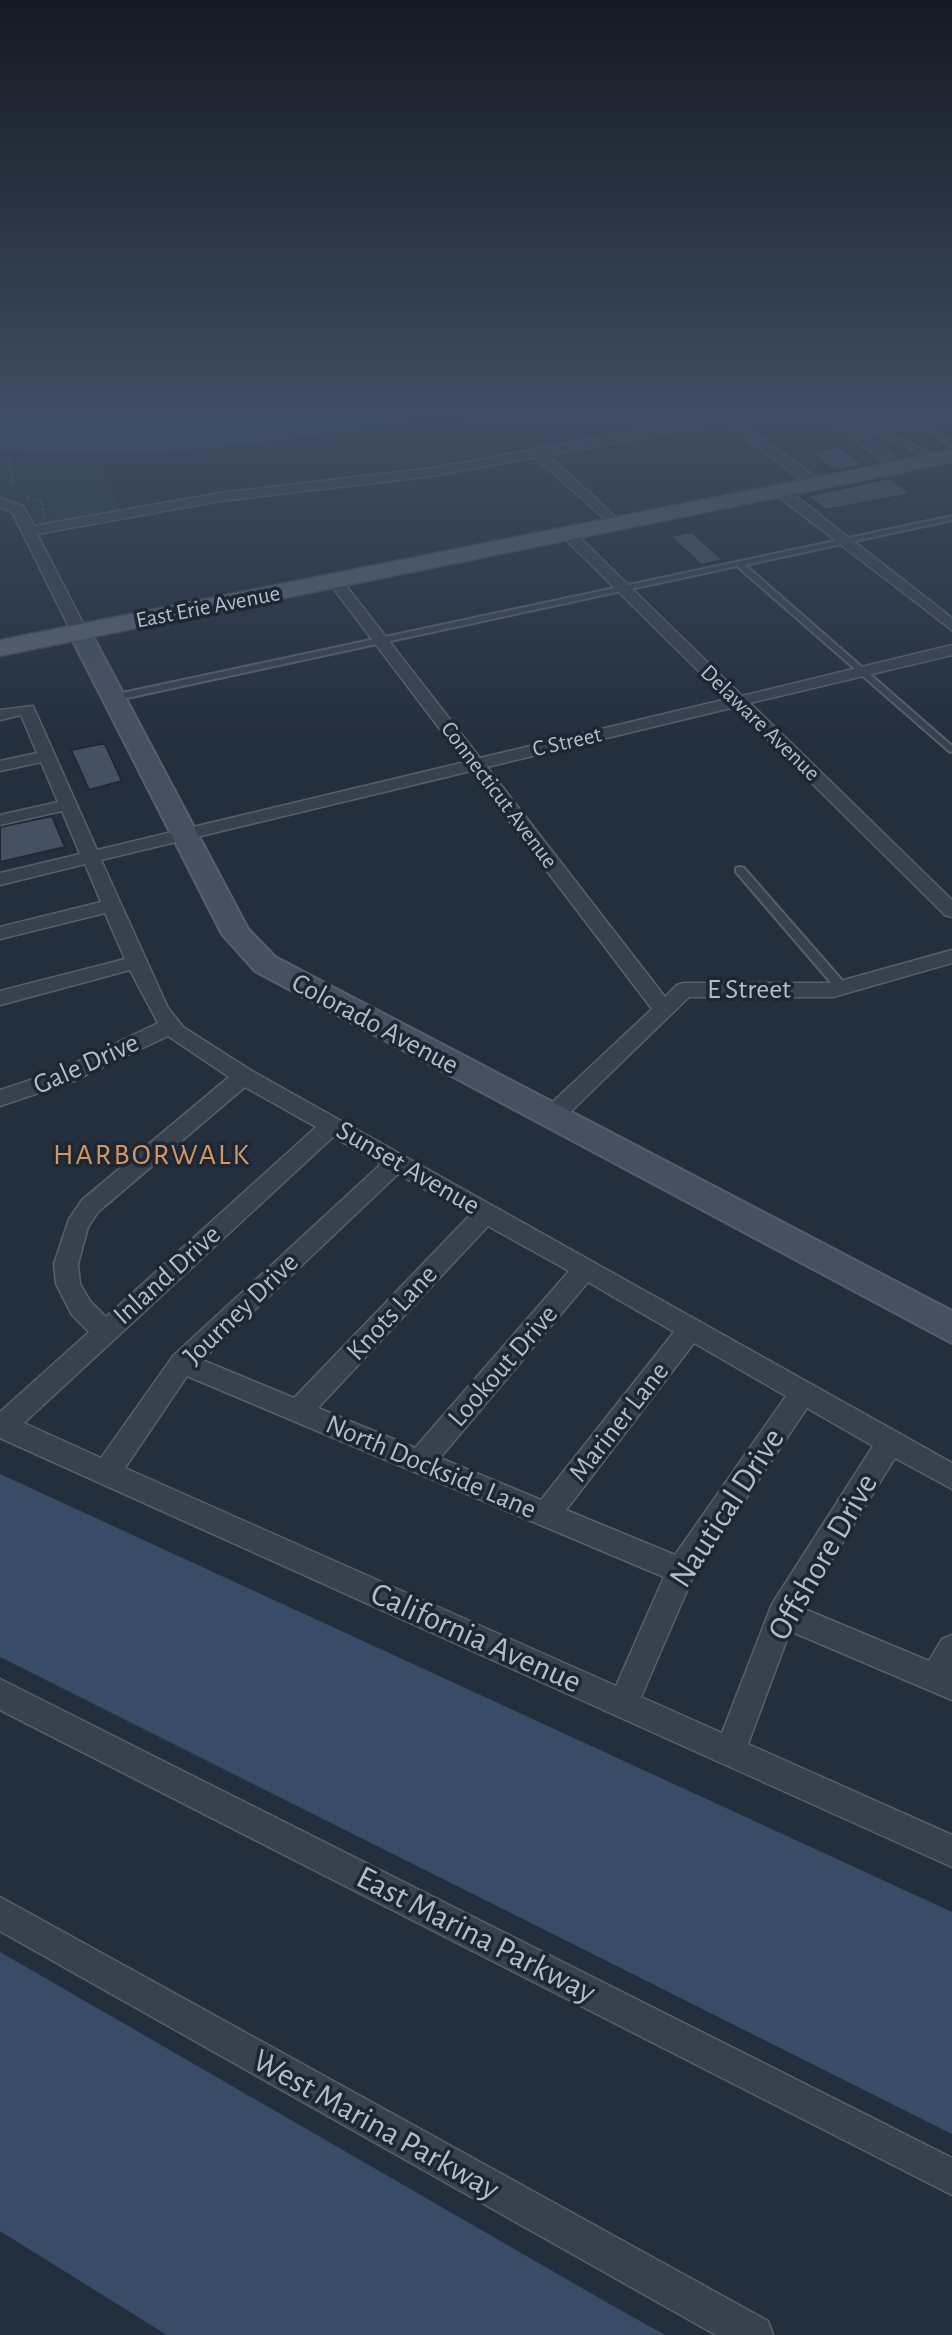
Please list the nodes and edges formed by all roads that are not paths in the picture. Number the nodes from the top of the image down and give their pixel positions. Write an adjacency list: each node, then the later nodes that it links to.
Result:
1 (24, 520): 8 (street, Colorado Avenue)
2 (90, 520): 8 (street)
3 (611, 520): 7 (street)
4 (635, 520): 7 (main road, East Erie Avenue)
5 (817, 520): 10 (street)
6 (946, 520): 10 (lane)
7 (615, 524): 9 (main road, East Erie Avenue)
8 (30, 531): 15 (street, Colorado Avenue)
9 (568, 534): 12 (main road, East Erie Avenue); 13 (street, Delaware Avenue)
10 (844, 541): 11 (lane); 14 (street)
11 (738, 564): 13 (lane); 19 (lane)
12 (335, 581): 15 (main road, East Erie Avenue); 16 (street, Connecticut Avenue)
13 (623, 589): 16 (lane); 21 (street, Delaware Avenue)
14 (952, 625)
15 (80, 633): 17 (main road, East Erie Avenue); 20 (main road, Colorado Avenue)
16 (381, 640): 20 (lane); 25 (street, Connecticut Avenue)
17 (0, 648)
18 (952, 650): 19 (street, C Street)
19 (861, 672): 21 (street, C Street); 23 (lane)
20 (113, 698): 29 (main road, Colorado Avenue)
21 (739, 702): 25 (street, C Street); 34 (street, Delaware Avenue)
22 (0, 715): 24 (street, Sunset Avenue)
23 (950, 749)
24 (46, 755): 26 (street); 27 (street, Sunset Avenue)
25 (475, 764): 29 (street, C Street); 40 (street, Connecticut Avenue)
26 (0, 766)
27 (67, 805): 28 (street); 30 (street, Sunset Avenue)
28 (0, 820)
29 (183, 834): 30 (street, C Street); 44 (main road, Colorado Avenue)
30 (91, 857): 32 (street, C Street); 33 (street, Sunset Avenue)
31 (740, 870): 38 (lane)
32 (0, 879)
33 (112, 905): 35 (street); 37 (street, Sunset Avenue)
34 (952, 911)
35 (0, 933)
36 (952, 956): 38 (street, E Street)
37 (136, 962): 39 (street); 41 (street, Sunset Avenue)
38 (843, 989): 40 (street, E Street)
39 (0, 998)
40 (664, 1010): 44 (street, E Street)
41 (170, 1026): 42 (street, Sunset Avenue); 43 (street, Gale Drive)
42 (244, 1076): 45 (street, Sunset Avenue); 51 (street)
43 (0, 1098)
44 (551, 1117): 50 (main road, Colorado Avenue)
45 (332, 1125): 46 (street, Sunset Avenue); 51 (street, Inland Drive)
46 (397, 1162): 47 (street, Sunset Avenue); 52 (street, Journey Drive)
47 (486, 1213): 48 (street, Sunset Avenue); 54 (street, Knots Lane)
48 (585, 1269): 49 (street, Sunset Avenue); 57 (street, Lookout Drive)
49 (691, 1328): 53 (street, Sunset Avenue); 60 (street, Mariner Lane)
50 (952, 1328)
51 (105, 1332): 55 (street, Inland Drive)
52 (182, 1363): 54 (street, North Dockside Lane); 58 (street, Journey Drive)
53 (803, 1392): 56 (street, Sunset Avenue); 61 (street, Nautical Drive)
54 (298, 1412): 57 (street, North Dockside Lane)
55 (1, 1426): 58 (street, California Avenue)
56 (890, 1442): 59 (street, Sunset Avenue); 62 (street, Offshore Drive)
57 (421, 1462): 60 (street, North Dockside Lane)
58 (106, 1473): 66 (street, California Avenue)
59 (952, 1477)
60 (546, 1515): 61 (street, North Dockside Lane)
61 (681, 1571): 66 (street, Nautical Drive)
62 (782, 1614): 64 (street); 67 (street, Offshore Drive)
63 (952, 1649): 64 (street)
64 (944, 1682)
65 (0, 1693): 70 (street, East Marina Parkway)
66 (624, 1704): 67 (street, California Avenue)
67 (730, 1753): 68 (street, California Avenue)
68 (952, 1851)
69 (0, 1913): 71 (street, West Marina Parkway)
70 (952, 2177)
71 (754, 2335)

